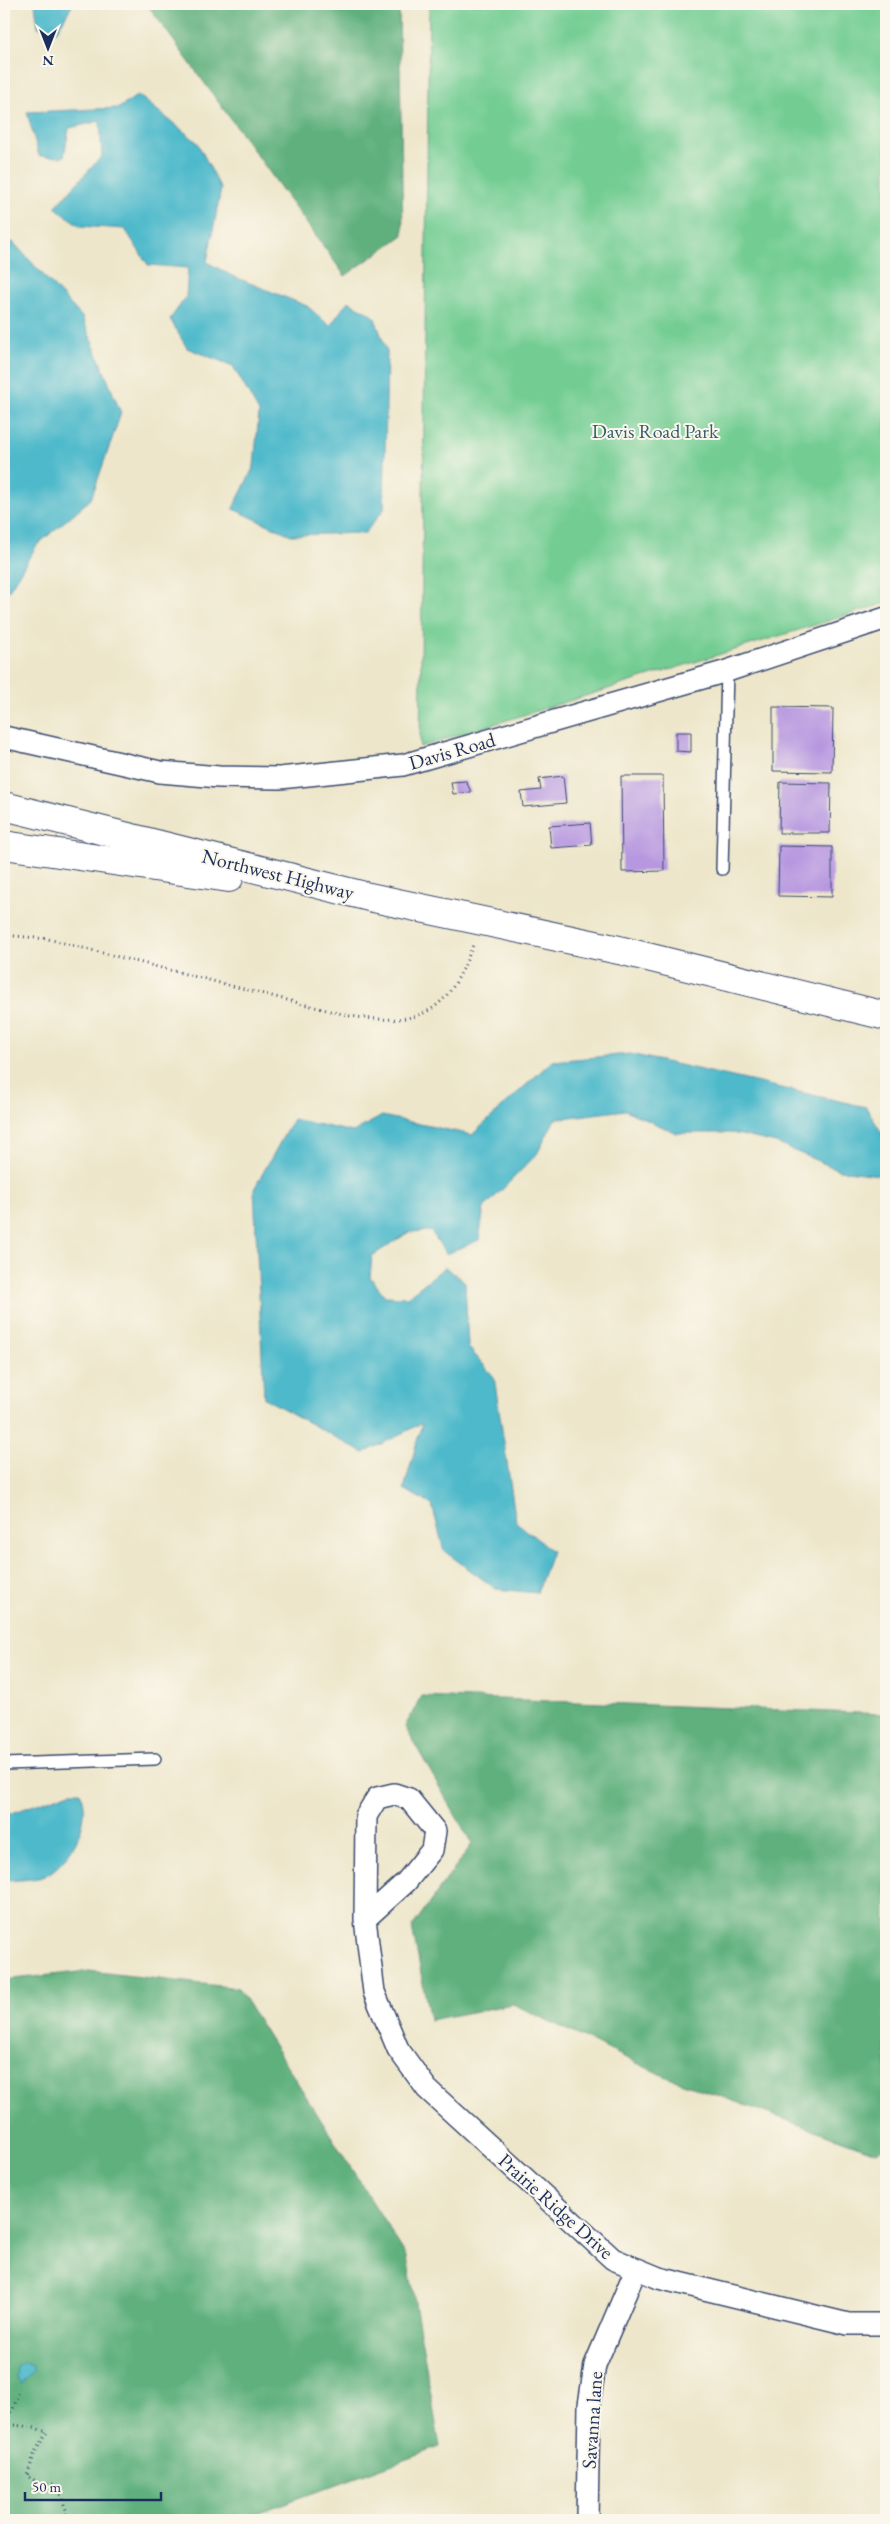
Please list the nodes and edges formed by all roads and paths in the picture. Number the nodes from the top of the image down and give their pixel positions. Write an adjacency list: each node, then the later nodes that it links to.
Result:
1 (886, 618): 2 (street, Davis Road)
2 (727, 671): 3 (street, Davis Road); 6 (lane)
3 (4, 737)
4 (4, 806): 7 (main road, Northwest Highway)
5 (4, 845): 7 (main road, Northwest Highway)
6 (722, 869)
7 (369, 897): 8 (main road)
8 (480, 922): 9 (path); 10 (main road)
9 (4, 935)
10 (886, 1016)
11 (155, 1759): 12 (lane)
12 (4, 1764)
13 (365, 1919): 13 (street, Prairie Ridge Drive); 14 (street, Prairie Ridge Drive)
14 (636, 2269): 15 (street, Prairie Ridge Drive); 20 (street, Savanna lane)
15 (886, 2324)
16 (20, 2389): 17 (path)
17 (4, 2420)
18 (4, 2424): 19 (path)
19 (65, 2520)
20 (587, 2520)

